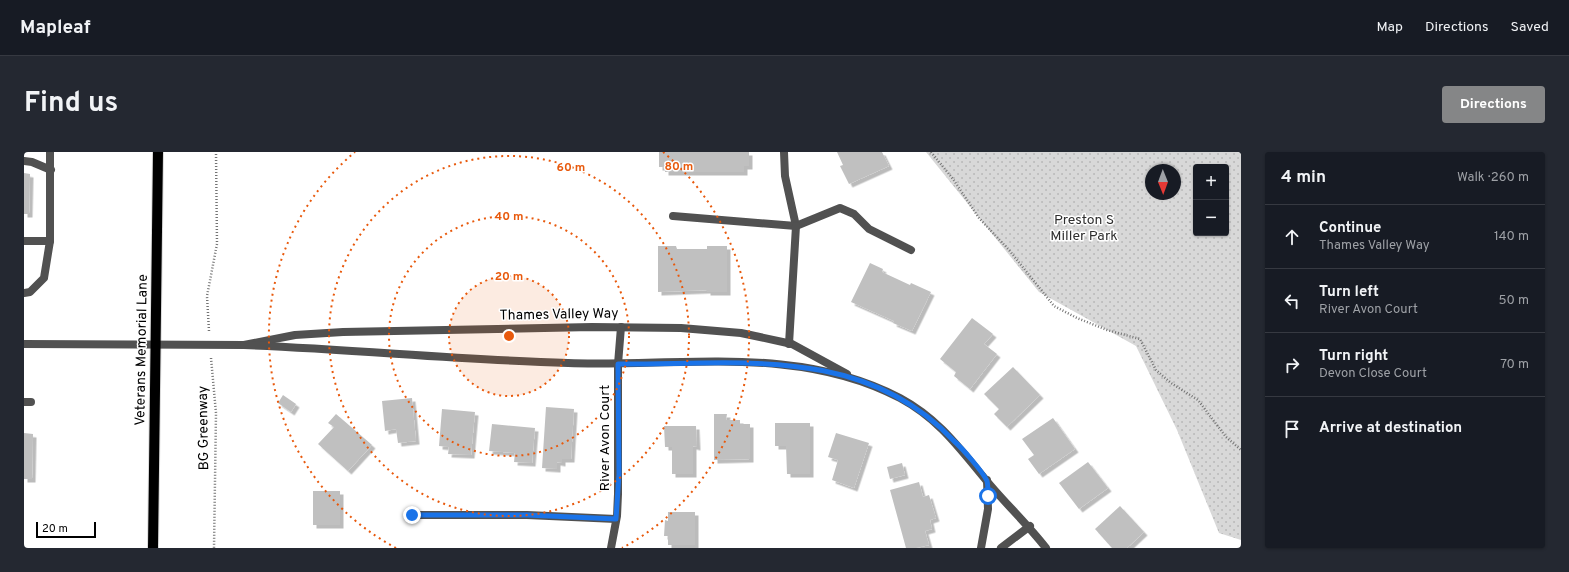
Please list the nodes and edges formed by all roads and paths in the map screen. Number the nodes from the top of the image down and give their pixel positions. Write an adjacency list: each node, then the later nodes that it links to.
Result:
1 (50, 152): 7 (street)
2 (158, 152): 16 (main road, Veterans Memorial Lane)
3 (216, 152): 17 (path, BG Greenway)
4 (784, 152): 9 (street)
5 (931, 152): 22 (path)
6 (24, 161): 7 (street)
7 (51, 170): 11 (street)
8 (673, 216): 9 (street)
9 (796, 226): 12 (street); 18 (street)
10 (24, 241): 11 (street)
11 (50, 241): 13 (street)
12 (911, 250)
13 (24, 293)
14 (621, 327): 18 (street, Thames Valley Way); 19 (street, Thames Valley Way); 20 (street, River Avon Court)
15 (24, 344): 16 (street, Thames Valley Way)
16 (156, 344): 17 (street, Thames Valley Way); 27 (main road, Veterans Memorial Lane)
17 (210, 344): 19 (street, Thames Valley Way); 28 (path, BG Greenway)
18 (790, 344): 21 (street, Thames Valley Way)
19 (244, 345): 20 (street, Thames Valley Way)
20 (618, 364): 21 (street, Thames Valley Way); 25 (street, River Avon Court)
21 (866, 383): 23 (street, Thames Valley Way)
22 (1241, 450)
23 (987, 480): 26 (street, Thames Valley Way); 30 (street)
24 (412, 515): 25 (street)
25 (616, 519): 29 (street, River Avon Court)
26 (1030, 526): 31 (street); 32 (street, Thames Valley Way)
27 (153, 548)
28 (214, 548)
29 (610, 548)
30 (981, 548)
31 (1001, 548)
32 (1046, 548)

